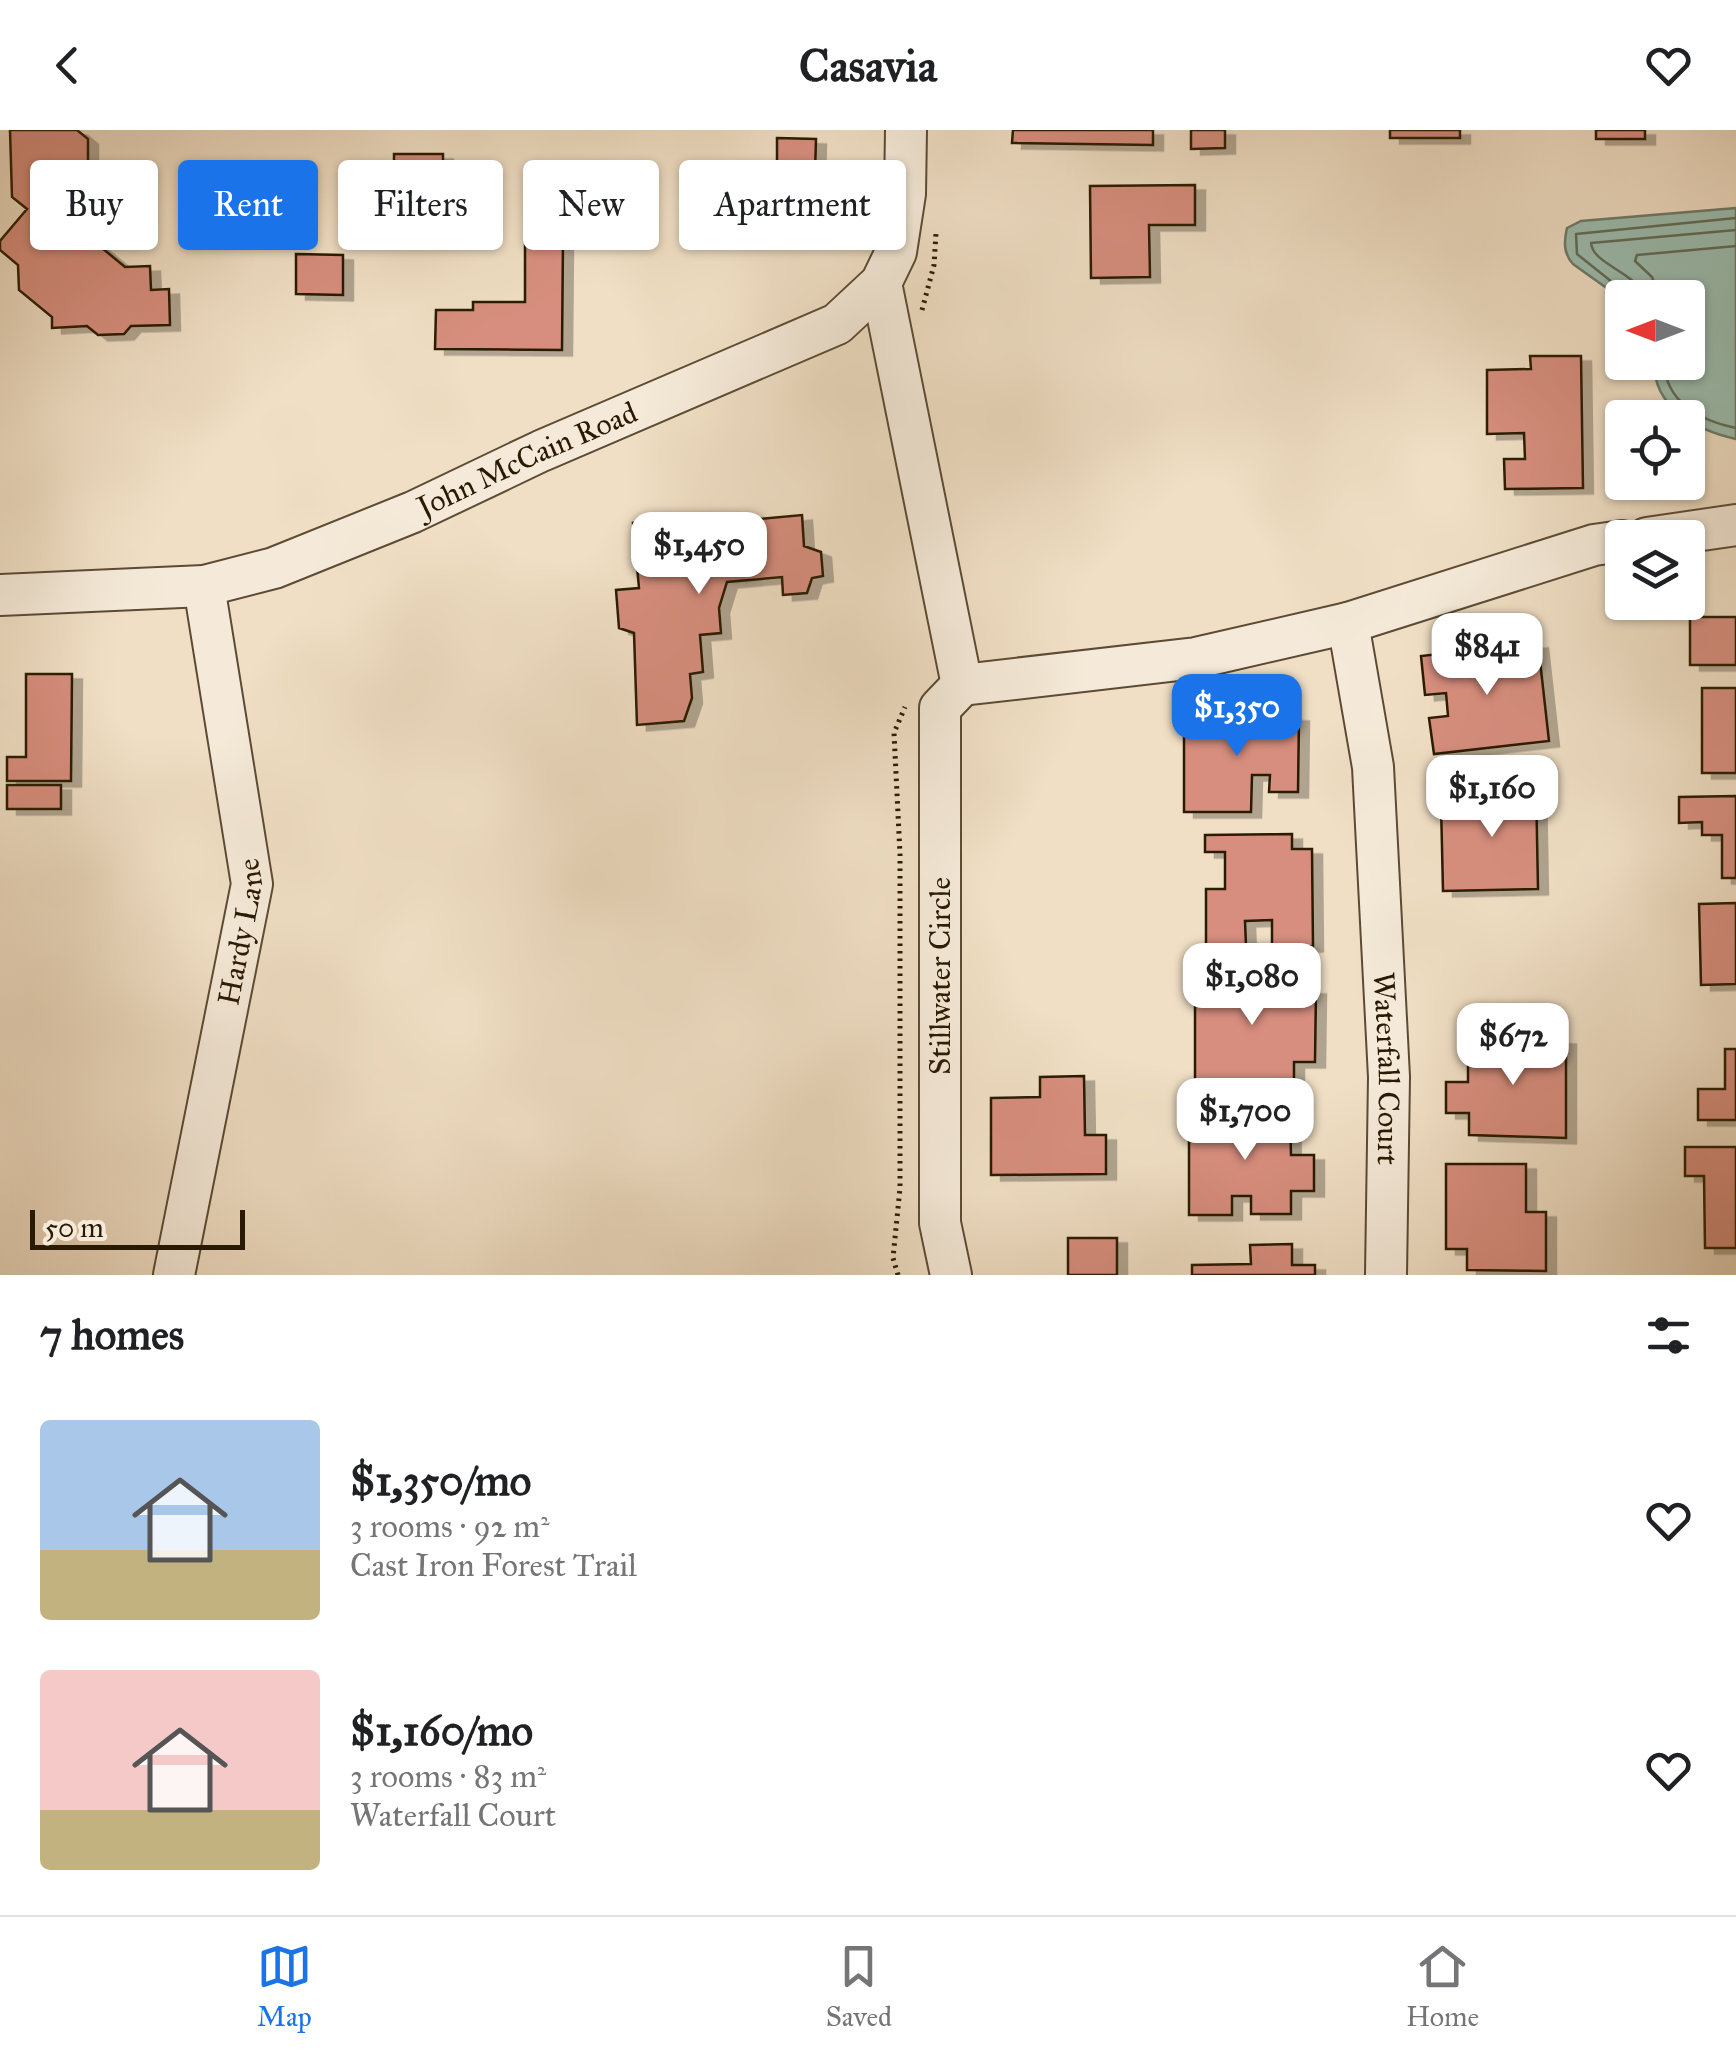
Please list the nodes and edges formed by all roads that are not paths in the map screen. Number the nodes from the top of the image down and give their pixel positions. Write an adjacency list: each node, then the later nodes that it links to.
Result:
1 (906, 130): 2 (street, John McCain Road)
2 (882, 283): 6 (street, John McCain Road); 9 (street)
3 (1736, 525): 4 (street)
4 (1705, 530)
5 (1605, 543): 8 (street)
6 (204, 586): 7 (street, John McCain Road); 10 (street, Hardy Lane)
7 (0, 595)
8 (1348, 623): 9 (street); 12 (street, Waterfall Court)
9 (962, 685): 11 (street, Stillwater Circle)
10 (174, 1275)
11 (952, 1275)
12 (1386, 1275)

